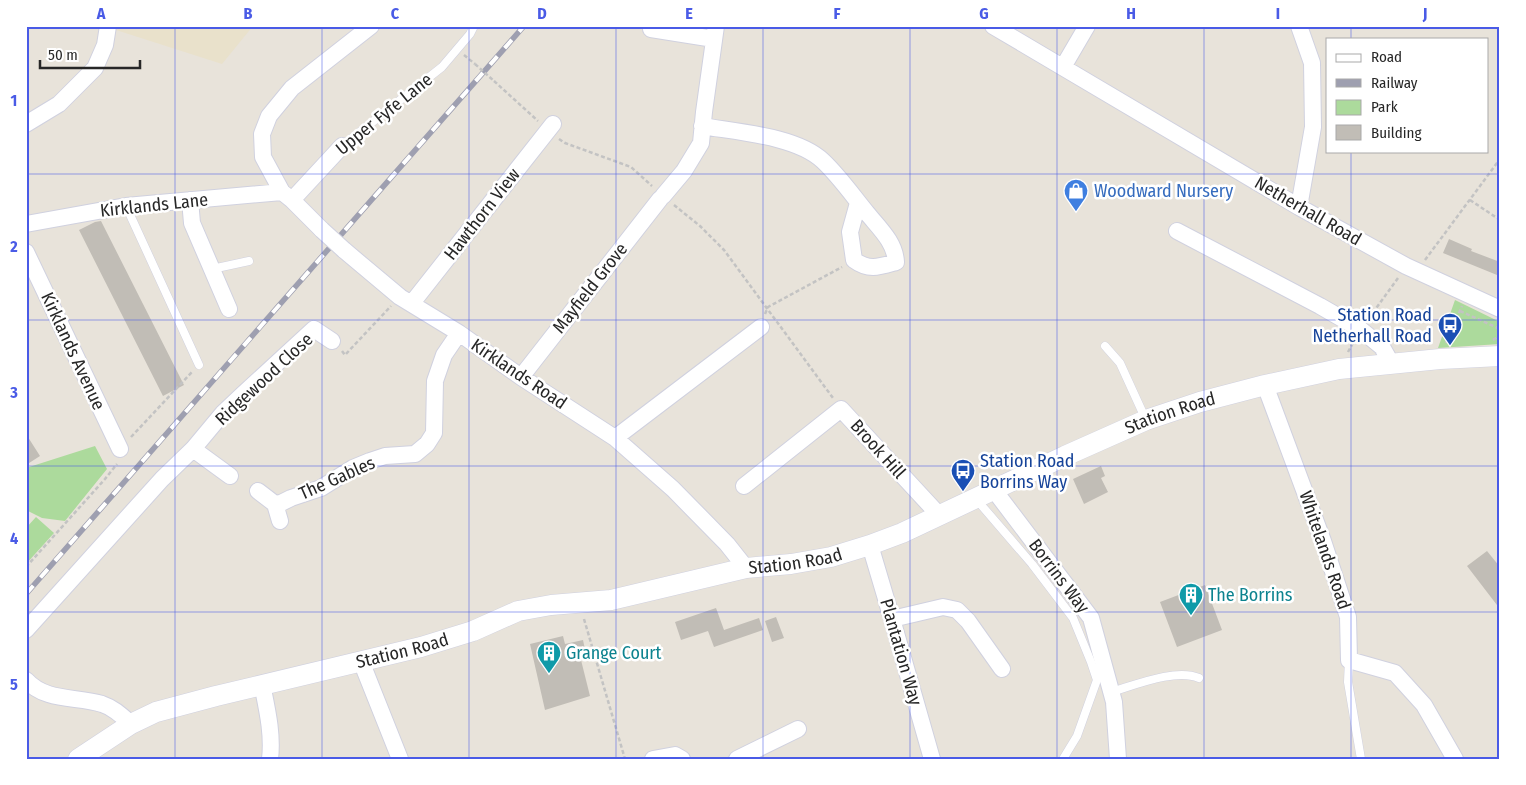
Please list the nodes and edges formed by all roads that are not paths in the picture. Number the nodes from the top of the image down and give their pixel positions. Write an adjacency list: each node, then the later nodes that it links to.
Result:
1 (108, 26): 10 (street)
2 (371, 26): 14 (street, Kirklands Road)
3 (474, 26): 13 (lane, Upper Fyfe Lane)
4 (993, 26): 9 (street, Netherhall Road)
5 (1087, 26): 9 (street)
6 (1299, 26): 18 (street)
7 (651, 30): 8 (street)
8 (715, 33): 12 (street, Mayfield Grove)
9 (1063, 67): 18 (street, Netherhall Road)
10 (26, 124)
11 (551, 126): 24 (street, Hawthorn View)
12 (702, 126): 16 (street); 34 (street, Mayfield Grove)
13 (342, 146): 14 (street, Upper Fyfe Lane)
14 (287, 196): 15 (street, Kirklands Lane); 24 (street, Kirklands Road, bridge)
15 (190, 200): 17 (street, Kirklands Lane); 23 (street)
16 (858, 203): 16 (street)
17 (126, 206): 19 (street, Kirklands Lane); 33 (lane)
18 (1299, 207): 26 (street, Netherhall Road)
19 (26, 224)
20 (1177, 231): 32 (street)
21 (26, 252): 38 (street, Kirklands Avenue)
22 (249, 261): 23 (lane)
23 (212, 269): 25 (street)
24 (406, 300): 28 (street, Kirklands Road)
25 (229, 309)
26 (1500, 310)
27 (761, 328): 37 (street)
28 (459, 333): 34 (street, Kirklands Road); 45 (street, The Gables)
29 (332, 341): 39 (street, Ridgewood Close)
30 (1105, 346): 36 (lane)
31 (1500, 356): 32 (street, Station Road)
32 (1391, 363): 35 (street, Station Road)
33 (199, 365)
34 (521, 377): 37 (street, Kirklands Road)
35 (1265, 385): 36 (street, Station Road); 52 (street, Whitelands Road)
36 (1146, 420): 42 (street, Station Road)
37 (615, 438): 49 (street, Kirklands Road)
38 (120, 449)
39 (193, 449): 40 (street); 51 (street, Ridgewood Close)
40 (230, 476)
41 (744, 486): 46 (street, Brook Hill)
42 (994, 490): 44 (street, Station Road); 58 (street, Borrins Way)
43 (258, 491): 45 (street)
44 (976, 499): 46 (street, Station Road); 68 (lane)
45 (275, 504): 47 (street)
46 (939, 515): 48 (street, Station Road)
47 (280, 521)
48 (870, 545): 49 (street, Station Road); 50 (street, Plantation Way)
49 (746, 568): 53 (street, Station Road)
50 (892, 619): 54 (street); 67 (street, Plantation Way)
51 (26, 630)
52 (1349, 660): 70 (lane); 71 (street)
53 (361, 661): 56 (street, Station Road); 63 (street)
54 (1002, 669)
55 (1199, 678): 58 (lane)
56 (262, 684): 59 (street, Station Road); 62 (street)
57 (30, 688): 59 (street)
58 (1111, 692): 69 (street, Borrins Way)
59 (131, 724): 61 (street, Station Road)
60 (798, 728): 66 (street)
61 (82, 756)
62 (270, 759)
63 (400, 759)
64 (653, 759): 65 (street)
65 (682, 759)
66 (737, 759)
67 (932, 759)
68 (1063, 759)
69 (1118, 759)
70 (1361, 759)
71 (1455, 759)

